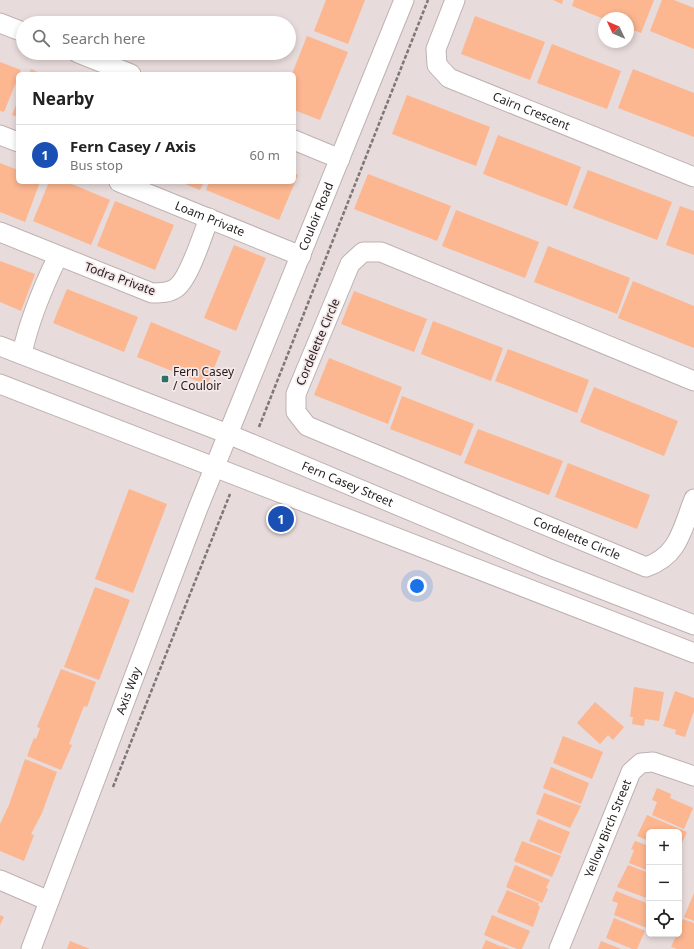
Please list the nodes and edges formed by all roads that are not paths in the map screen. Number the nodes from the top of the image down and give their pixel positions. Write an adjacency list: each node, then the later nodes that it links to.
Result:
1 (404, 0): 10 (street, Couloir Road)
2 (455, 0): 11 (street, Cairn Crescent)
3 (0, 23): 4 (street)
4 (16, 29)
5 (96, 60): 6 (street)
6 (126, 72)
7 (0, 135): 8 (street)
8 (16, 141)
9 (296, 141): 10 (street)
10 (340, 159): 16 (street, Couloir Road)
11 (694, 177)
12 (124, 184): 13 (street, Loam Private)
13 (209, 218): 15 (street, Todra Private); 16 (street, Loam Private)
14 (0, 232): 15 (street, Todra Private)
15 (58, 256): 18 (street)
16 (300, 256): 21 (street, Couloir Road)
17 (0, 346): 18 (street, Fern Casey Street)
18 (22, 354): 21 (street, Fern Casey Street)
19 (694, 381): 23 (street, Cordelette Circle)
20 (0, 384): 22 (street)
21 (228, 434): 22 (street, Axis Way); 24 (street, Fern Casey Street)
22 (215, 467): 25 (street); 28 (street, Axis Way)
23 (694, 499)
24 (694, 625)
25 (694, 653)
26 (694, 776): 30 (street, Yellow Birch Street)
27 (0, 880): 28 (street)
28 (49, 901): 29 (street, Axis Way)
29 (31, 949)
30 (559, 949)

